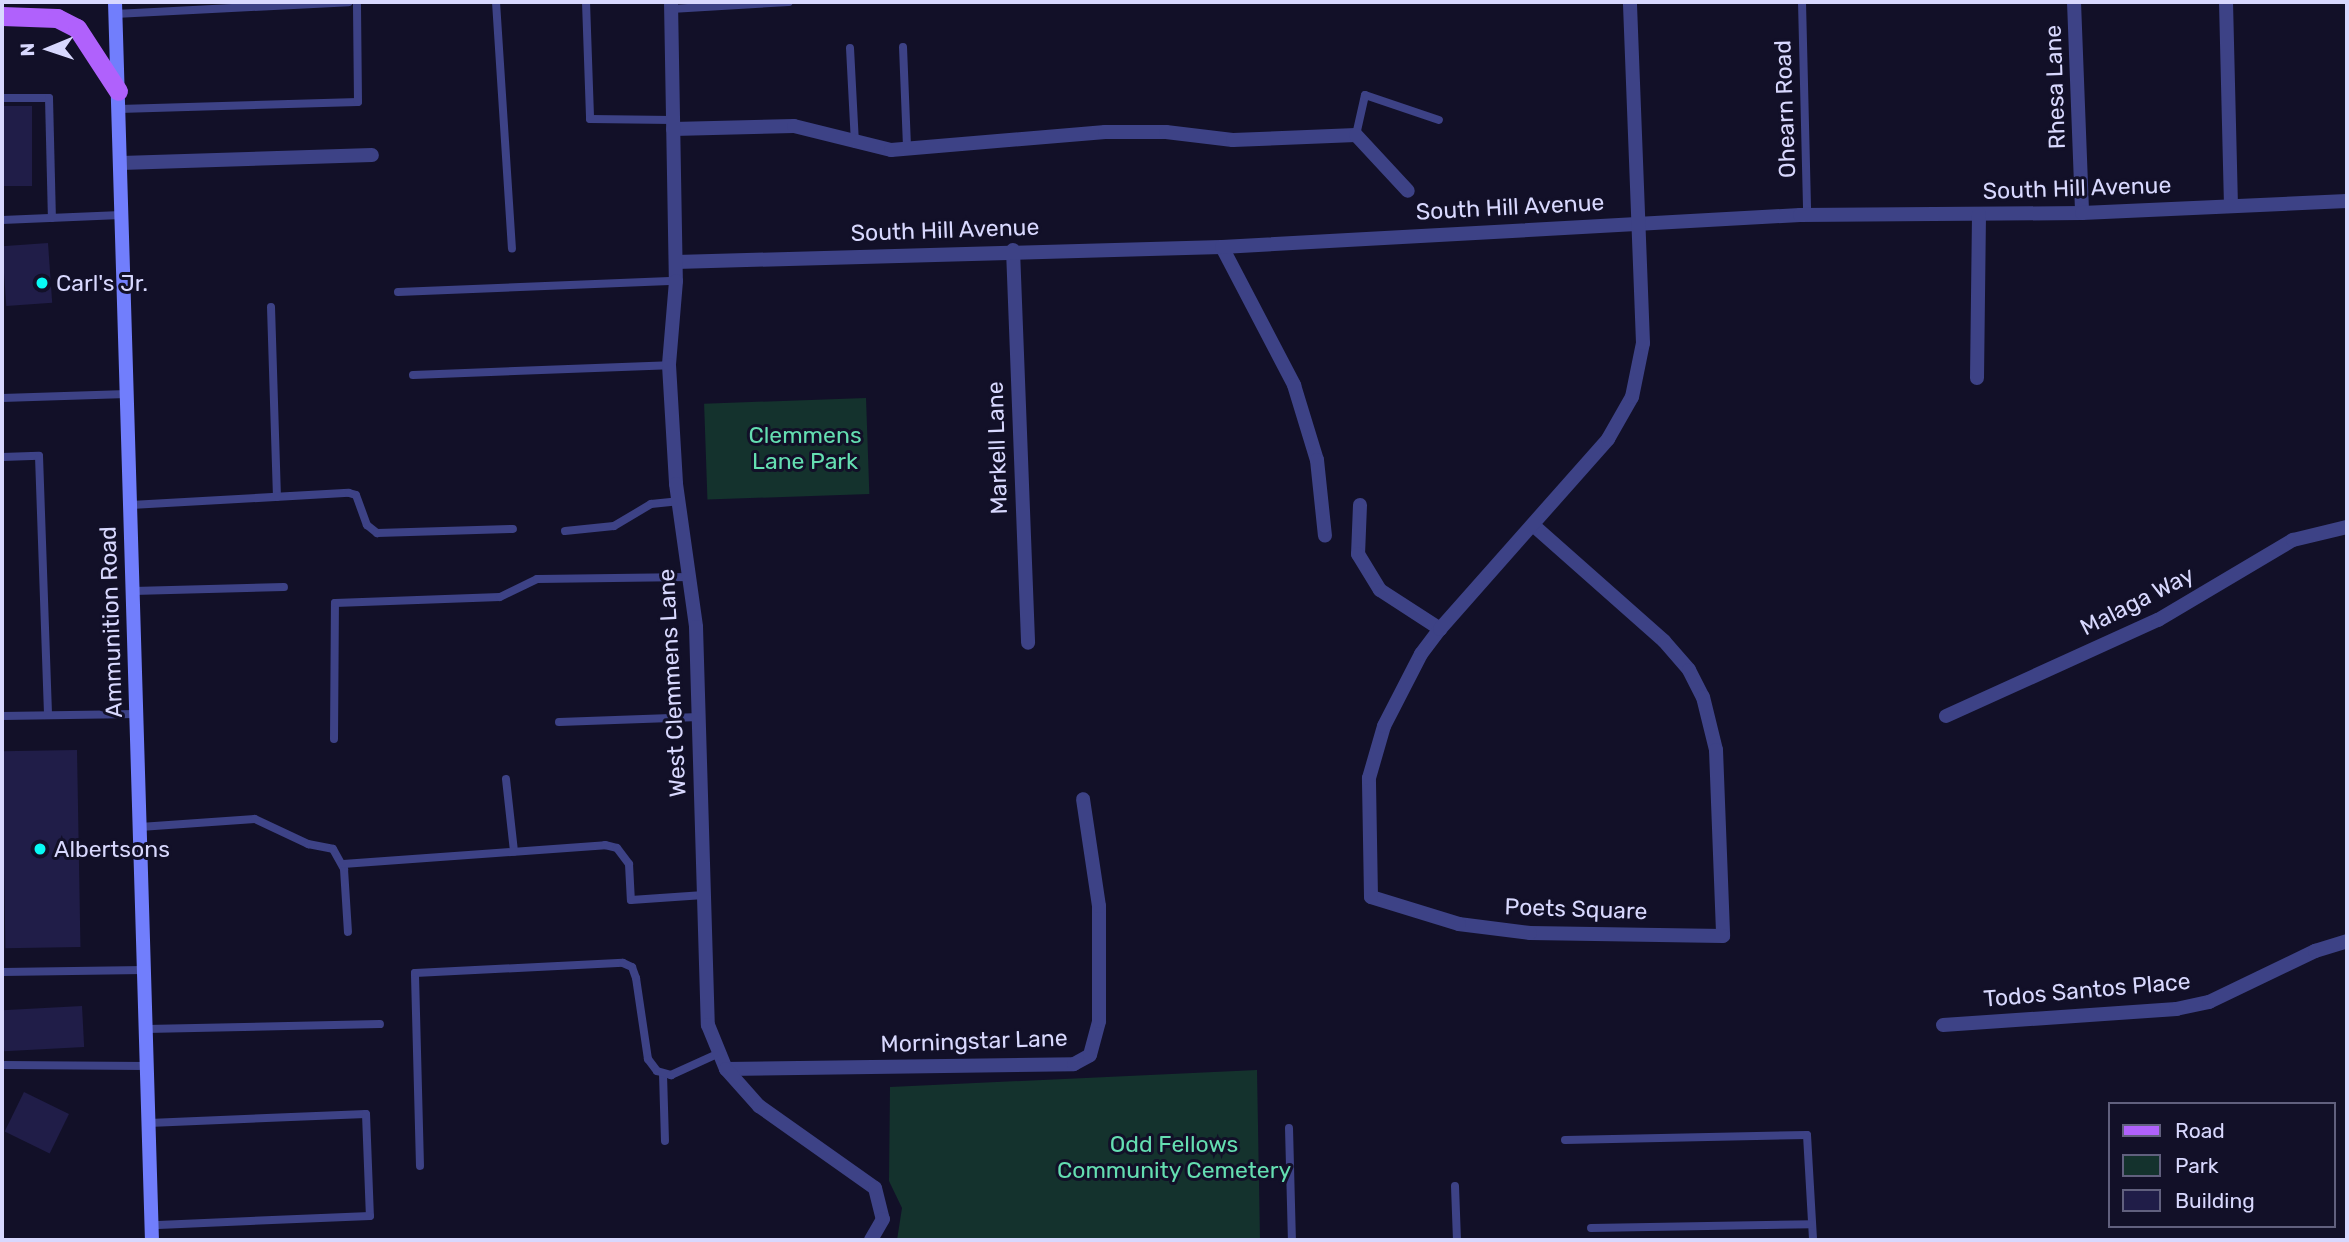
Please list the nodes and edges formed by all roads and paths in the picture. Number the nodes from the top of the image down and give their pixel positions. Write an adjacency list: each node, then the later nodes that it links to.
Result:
1 (349, 2): 11 (lane)
2 (357, 2): 16 (lane)
3 (496, 2): 35 (lane)
4 (586, 2): 18 (lane)
5 (789, 2): 10 (lane)
6 (1630, 2): 33 (street, Poets Square)
7 (1802, 2): 28 (lane, Ohearn Road)
8 (2074, 2): 27 (street, Rhesa Lane)
9 (2226, 2): 26 (street)
10 (671, 5): 18 (street, West Clemmens Lane)
11 (115, 8): 16 (main road, Ammunition Road)
12 (2, 16): 16 (main road)
13 (903, 47): 21 (lane)
14 (850, 48): 20 (lane)
15 (2, 99): 31 (lane)
16 (118, 100): 23 (main road, Ammunition Road)
17 (1439, 120): 19 (lane)
18 (673, 124): 20 (street); 37 (street, West Clemmens Lane)
19 (1356, 135): 21 (street); 24 (street)
20 (855, 144): 21 (street)
21 (907, 148)
22 (372, 155): 23 (street)
23 (121, 163): 30 (main road, Ammunition Road)
24 (1408, 191)
25 (2347, 201): 26 (street, South Hill Avenue)
26 (2231, 205): 27 (street, South Hill Avenue)
27 (2081, 213): 29 (street, South Hill Avenue)
28 (1807, 214): 29 (street, South Hill Avenue); 33 (street, South Hill Avenue)
29 (1979, 214): 43 (street)
30 (121, 215): 31 (lane); 44 (main road, Ammunition Road)
31 (52, 218): 32 (lane)
32 (2, 220)
33 (1635, 222): 34 (street, South Hill Avenue); 51 (street, Poets Square)
34 (1222, 247): 36 (street, South Hill Avenue); 55 (street)
35 (512, 248)
36 (1013, 250): 37 (street, South Hill Avenue); 60 (street, Markell Lane)
37 (676, 262): 38 (street, West Clemmens Lane)
38 (677, 281): 39 (lane); 41 (street, West Clemmens Lane)
39 (398, 292)
40 (271, 307): 47 (lane)
41 (669, 365): 42 (lane); 48 (street, West Clemmens Lane)
42 (413, 375)
43 (1977, 379)
44 (127, 394): 45 (lane); 49 (main road, Ammunition Road)
45 (2, 398)
46 (2, 457): 62 (lane)
47 (277, 497): 49 (lane); 53 (lane)
48 (678, 501): 54 (lane); 56 (street, West Clemmens Lane)
49 (131, 505): 58 (main road, Ammunition Road)
50 (1360, 505): 59 (street)
51 (1533, 525): 59 (street, Poets Square); 59 (street, Poets Square)
52 (2347, 527): 64 (street, Malaga Way)
53 (513, 530)
54 (565, 531)
55 (1325, 536)
56 (691, 577): 65 (street, West Clemmens Lane); 67 (lane)
57 (284, 587): 58 (lane)
58 (133, 591): 61 (main road, Ammunition Road)
59 (1440, 629)
60 (1028, 643)
61 (137, 714): 62 (lane); 70 (main road, Ammunition Road)
62 (48, 715): 63 (lane)
63 (2, 716)
64 (1946, 716)
65 (698, 717): 66 (lane); 73 (street, West Clemmens Lane)
66 (559, 722)
67 (334, 740)
68 (506, 779): 71 (lane)
69 (1083, 799): 84 (street, Morningstar Lane)
70 (140, 828): 72 (lane); 76 (main road, Ammunition Road)
71 (514, 852): 72 (lane); 73 (lane)
72 (343, 864): 74 (lane)
73 (704, 895): 81 (street, West Clemmens Lane)
74 (348, 932)
75 (2347, 941): 79 (street, Todos Santos Place)
76 (144, 970): 77 (lane); 80 (main road, Ammunition Road)
77 (2, 972)
78 (380, 1024): 80 (lane)
79 (1944, 1025)
80 (146, 1029): 83 (main road, Ammunition Road)
81 (717, 1054): 84 (street, West Clemmens Lane); 85 (lane)
82 (2, 1065): 83 (lane)
83 (147, 1066): 86 (main road, Ammunition Road)
84 (726, 1069): 96 (street, West Clemmens Lane)
85 (663, 1074): 89 (lane); 90 (lane)
86 (149, 1123): 93 (main road, Ammunition Road); 93 (lane)
87 (1289, 1128): 97 (lane)
88 (1566, 1140): 92 (lane)
89 (665, 1141)
90 (420, 1166)
91 (1455, 1186): 98 (lane)
92 (1812, 1224): 94 (lane); 99 (lane)
93 (152, 1225): 95 (main road, Ammunition Road)
94 (1591, 1228)
95 (152, 1240)
96 (871, 1240)
97 (1292, 1240)
98 (1457, 1240)
99 (1813, 1240)

